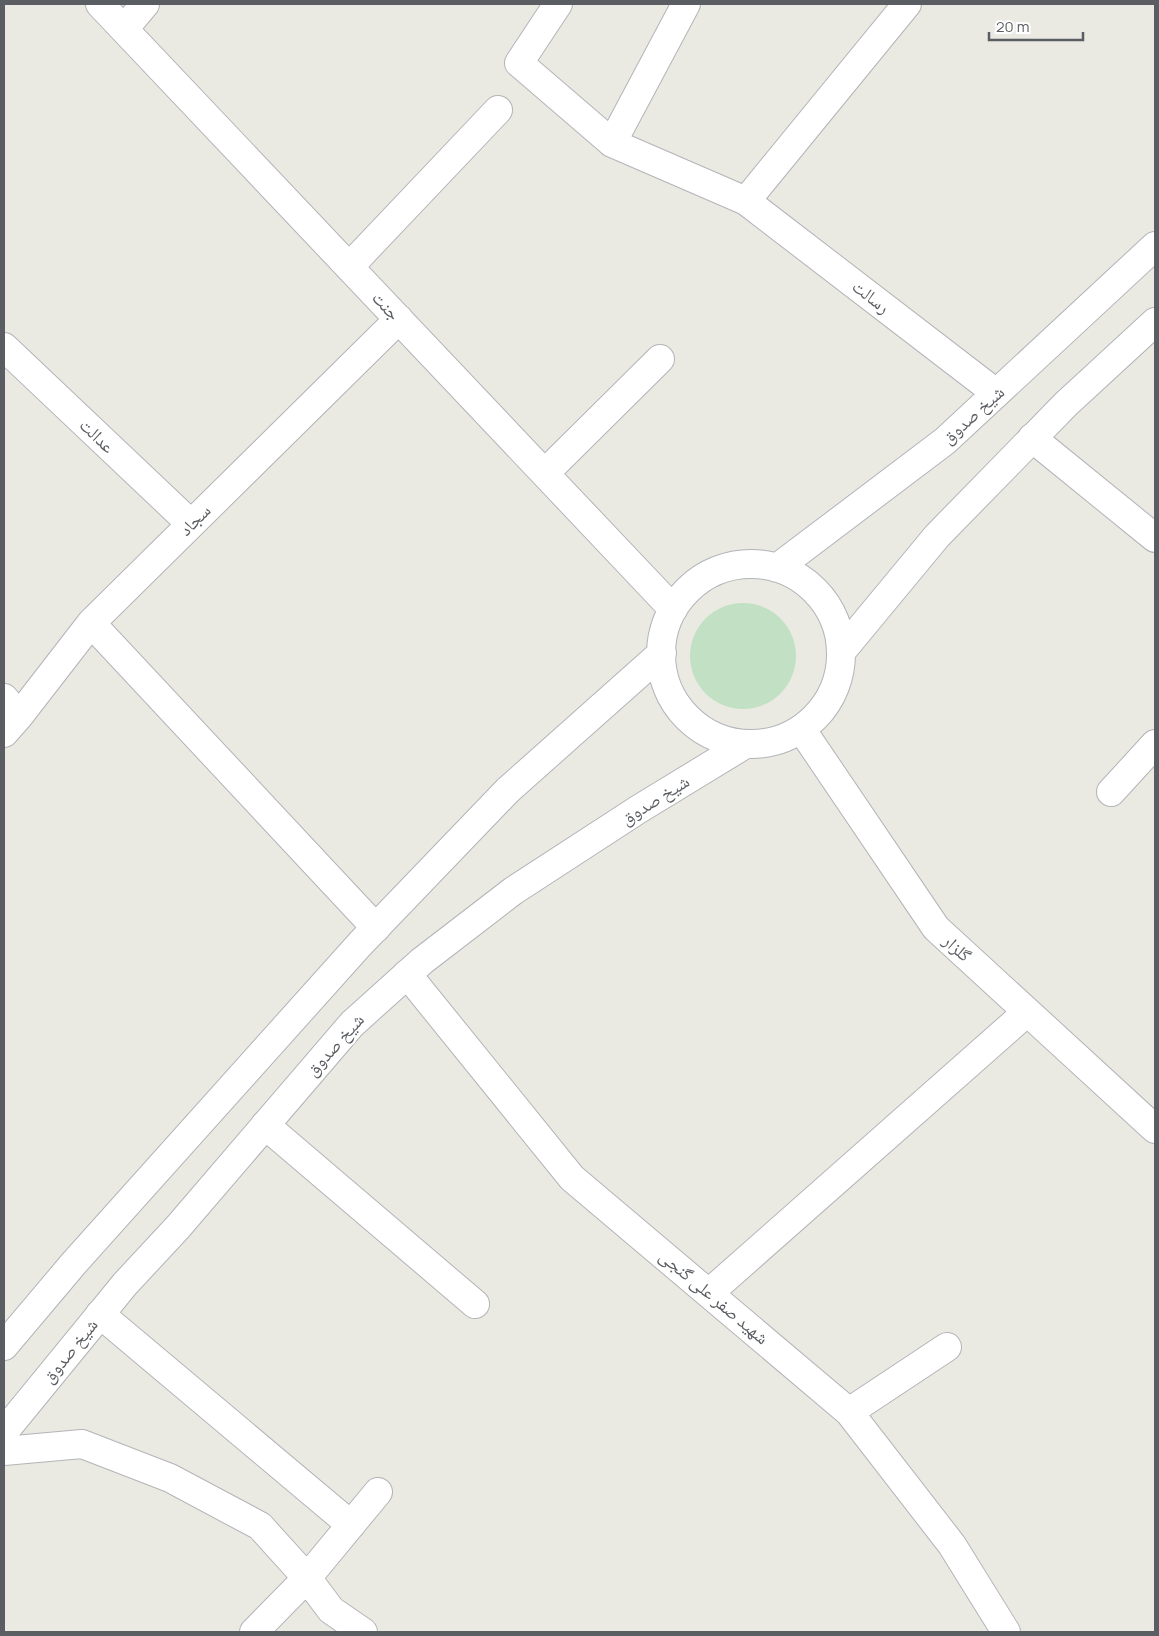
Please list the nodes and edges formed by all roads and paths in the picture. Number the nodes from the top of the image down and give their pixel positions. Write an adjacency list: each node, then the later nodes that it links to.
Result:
1 (100, 4): 6 (street, جنت)
2 (145, 4): 6 (street)
3 (558, 4): 8 (street, رسالت)
4 (686, 4): 8 (street)
5 (907, 4): 9 (street)
6 (124, 29): 11 (street, جنت)
7 (498, 110): 11 (street)
8 (612, 143): 9 (street, رسالت)
9 (746, 201): 16 (street, رسالت)
10 (1155, 246): 16 (street, شیخ صدوق)
11 (349, 267): 12 (street, جنت)
12 (399, 319): 18 (street, جنت); 19 (street, سجاد)
13 (1155, 322): 17 (street)
14 (4, 347): 19 (street, عدالت)
15 (660, 360): 18 (street)
16 (996, 393): 21 (street, شیخ صدوق)
17 (1032, 438): 20 (street); 24 (street)
18 (544, 473): 22 (street, جنت)
19 (191, 524): 23 (street, سجاد)
20 (1155, 538)
21 (777, 568): 22 (street); 24 (street)
22 (673, 609): 25 (street)
23 (92, 623): 26 (street, سجاد); 31 (street)
24 (841, 652): 27 (street)
25 (662, 653): 29 (street); 31 (street)
26 (9, 716)
27 (802, 730): 29 (street); 33 (street, گلزار)
28 (1155, 744): 30 (street)
29 (744, 745): 32 (street, شیخ صدوق)
30 (1111, 792)
31 (376, 928): 39 (street)
32 (407, 974): 34 (street, شیخ صدوق); 36 (street, شهید صفر علی گنجی)
33 (1027, 1012): 35 (street, گلزار); 36 (street)
34 (265, 1125): 37 (street); 38 (street, شیخ صدوق)
35 (1155, 1129)
36 (709, 1294): 41 (street, شهید صفر علی گنجی)
37 (475, 1304)
38 (100, 1314): 42 (street, شیخ صدوق); 45 (street)
39 (4, 1344)
40 (947, 1347): 41 (street)
41 (849, 1412): 47 (street, شهید صفر علی گنجی)
42 (4, 1432)
43 (4, 1451): 46 (street)
44 (378, 1492): 45 (street)
45 (351, 1525): 46 (street)
46 (307, 1578): 48 (street); 49 (street)
47 (997, 1628)
48 (254, 1632)
49 (363, 1632)

